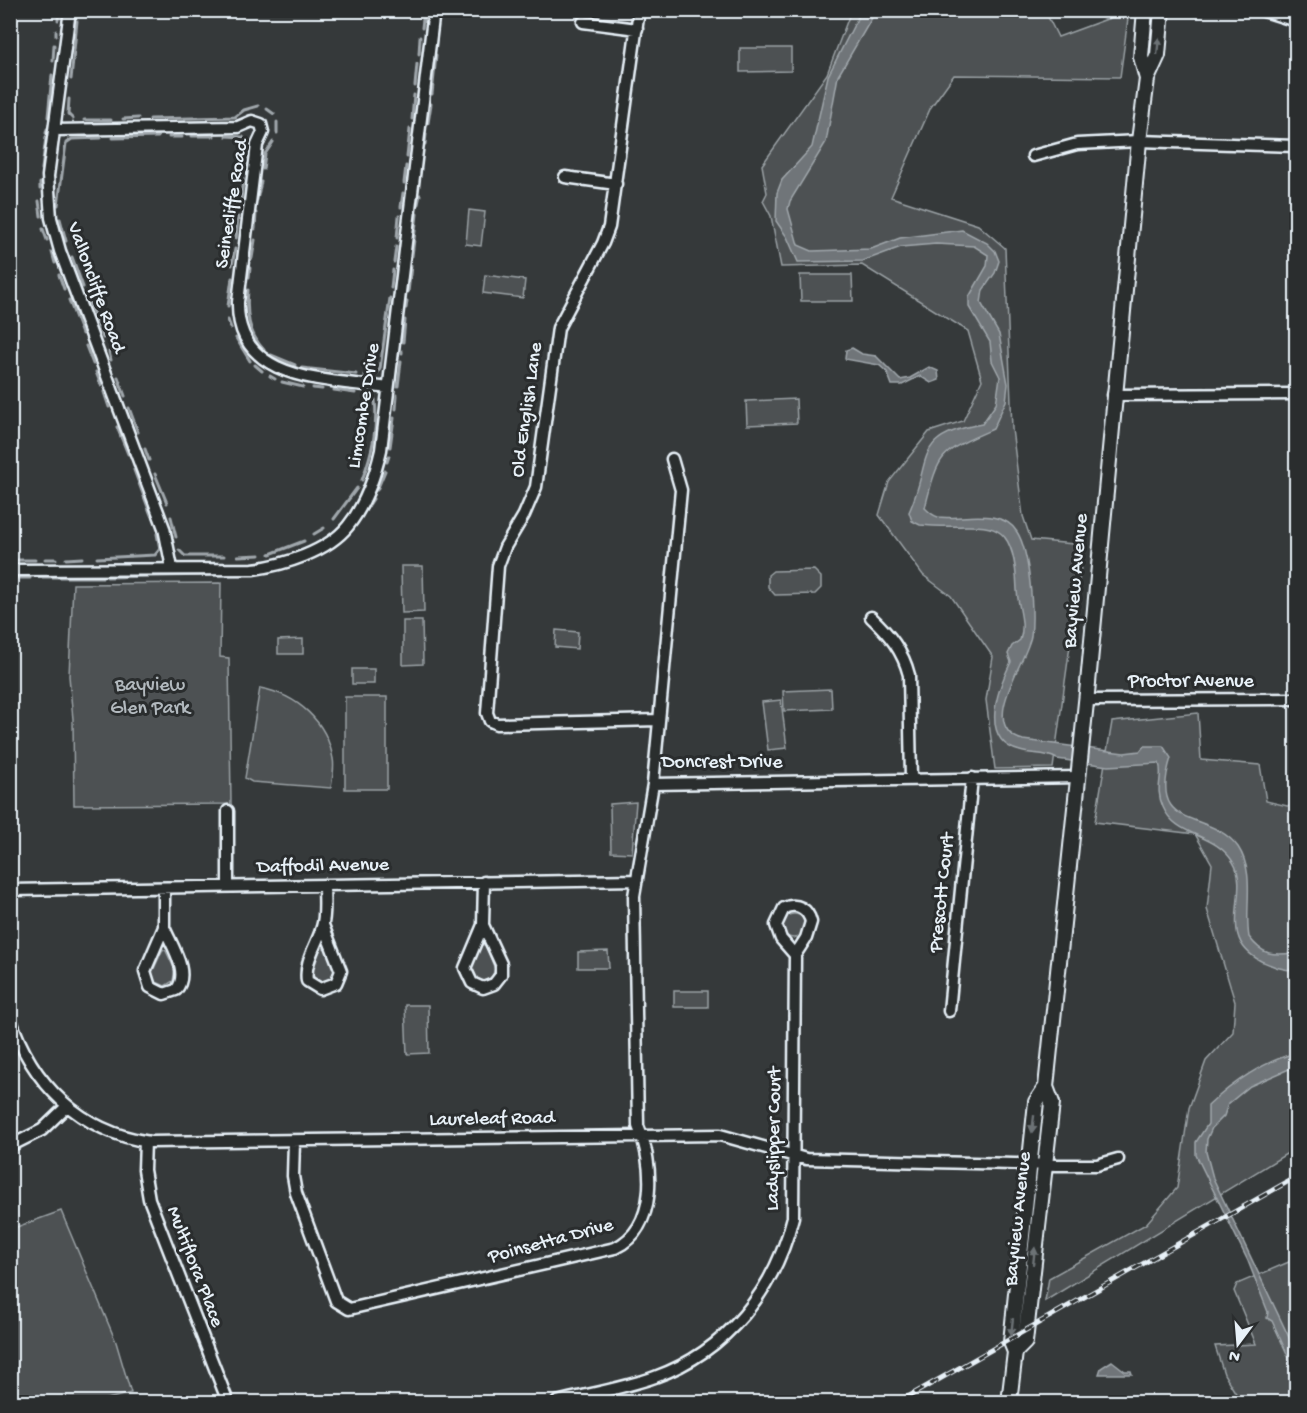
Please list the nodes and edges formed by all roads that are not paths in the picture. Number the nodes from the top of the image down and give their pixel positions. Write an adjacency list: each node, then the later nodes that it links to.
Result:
1 (70, 10): 11 (street, Valloncliffe Road)
2 (434, 10): 17 (street, Limcombe Drive)
3 (639, 10): 9 (street, Old English Lane)
4 (1145, 10): 10 (main road, Bayview Avenue)
5 (1162, 10): 10 (main road, Bayview Avenue, one-way to 5)
6 (1264, 11): 7 (street)
7 (1296, 21)
8 (583, 22): 9 (street)
9 (637, 29): 16 (street, Old English Lane)
10 (1147, 79): 12 (main road, Bayview Avenue)
11 (55, 130): 17 (street, Seinecliffe Road); 21 (street, Valloncliffe Road)
12 (1139, 141): 13 (street); 14 (street); 19 (main road, Bayview Avenue)
13 (1296, 146)
14 (1034, 156)
15 (565, 177): 16 (street)
16 (616, 184): 26 (street, Old English Lane)
17 (388, 387): 21 (street, Limcombe Drive)
18 (1296, 393): 19 (street)
19 (1113, 395): 25 (main road, Bayview Avenue)
20 (672, 459): 26 (street, Doncrest Drive)
21 (172, 568): 22 (street, Limcombe Drive)
22 (10, 570)
23 (871, 617): 29 (street)
24 (1296, 699): 25 (street, Proctor Avenue)
25 (1086, 700): 27 (main road, Bayview Avenue)
26 (658, 720): 30 (street, Doncrest Drive)
27 (1079, 774): 28 (street, Doncrest Drive); 44 (main road, Bayview Avenue)
28 (972, 778): 29 (street, Doncrest Drive); 42 (street, Prescott Court)
29 (911, 779): 30 (street, Doncrest Drive)
30 (653, 784): 32 (street, Poinsetta Drive)
31 (228, 811): 35 (street)
32 (637, 880): 33 (street, Daffodil Avenue); 46 (street, Poinsetta Drive)
33 (484, 882): 34 (street, Daffodil Avenue); 39 (street)
34 (324, 885): 35 (street, Daffodil Avenue); 38 (street)
35 (228, 887): 36 (street, Daffodil Avenue)
36 (164, 888): 37 (street, Daffodil Avenue); 40 (street)
37 (10, 890)
38 (323, 925): 38 (street)
39 (483, 925): 39 (street)
40 (164, 927): 40 (street)
41 (795, 955): 50 (street, Ladyslipper Court)
42 (949, 1011)
43 (10, 1017): 45 (street, Laureleaf Road)
44 (1046, 1087): 52 (main road, Bayview Avenue, one-way to 52); 53 (main road, Bayview Avenue)
45 (67, 1106): 47 (street, Laureleaf Road); 49 (street)
46 (642, 1134): 48 (street, Laureleaf Road); 48 (street, Poinsetta Drive); 50 (street, Laureleaf Road)
47 (145, 1141): 48 (street, Laureleaf Road); 55 (street, Multiflora Place)
48 (294, 1141)
49 (10, 1146)
50 (794, 1158): 52 (street, Laureleaf Road); 56 (street, Ladyslipper Court)
51 (1118, 1159): 53 (street, Laureleaf Road)
52 (1029, 1164): 53 (street, Laureleaf Road); 54 (main road, Bayview Avenue, one-way to 54)
53 (1044, 1164): 54 (main road, Bayview Avenue, one-way to 53)
54 (1015, 1352): 57 (main road, Bayview Avenue)
55 (228, 1402)
56 (557, 1402)
57 (1009, 1402)

